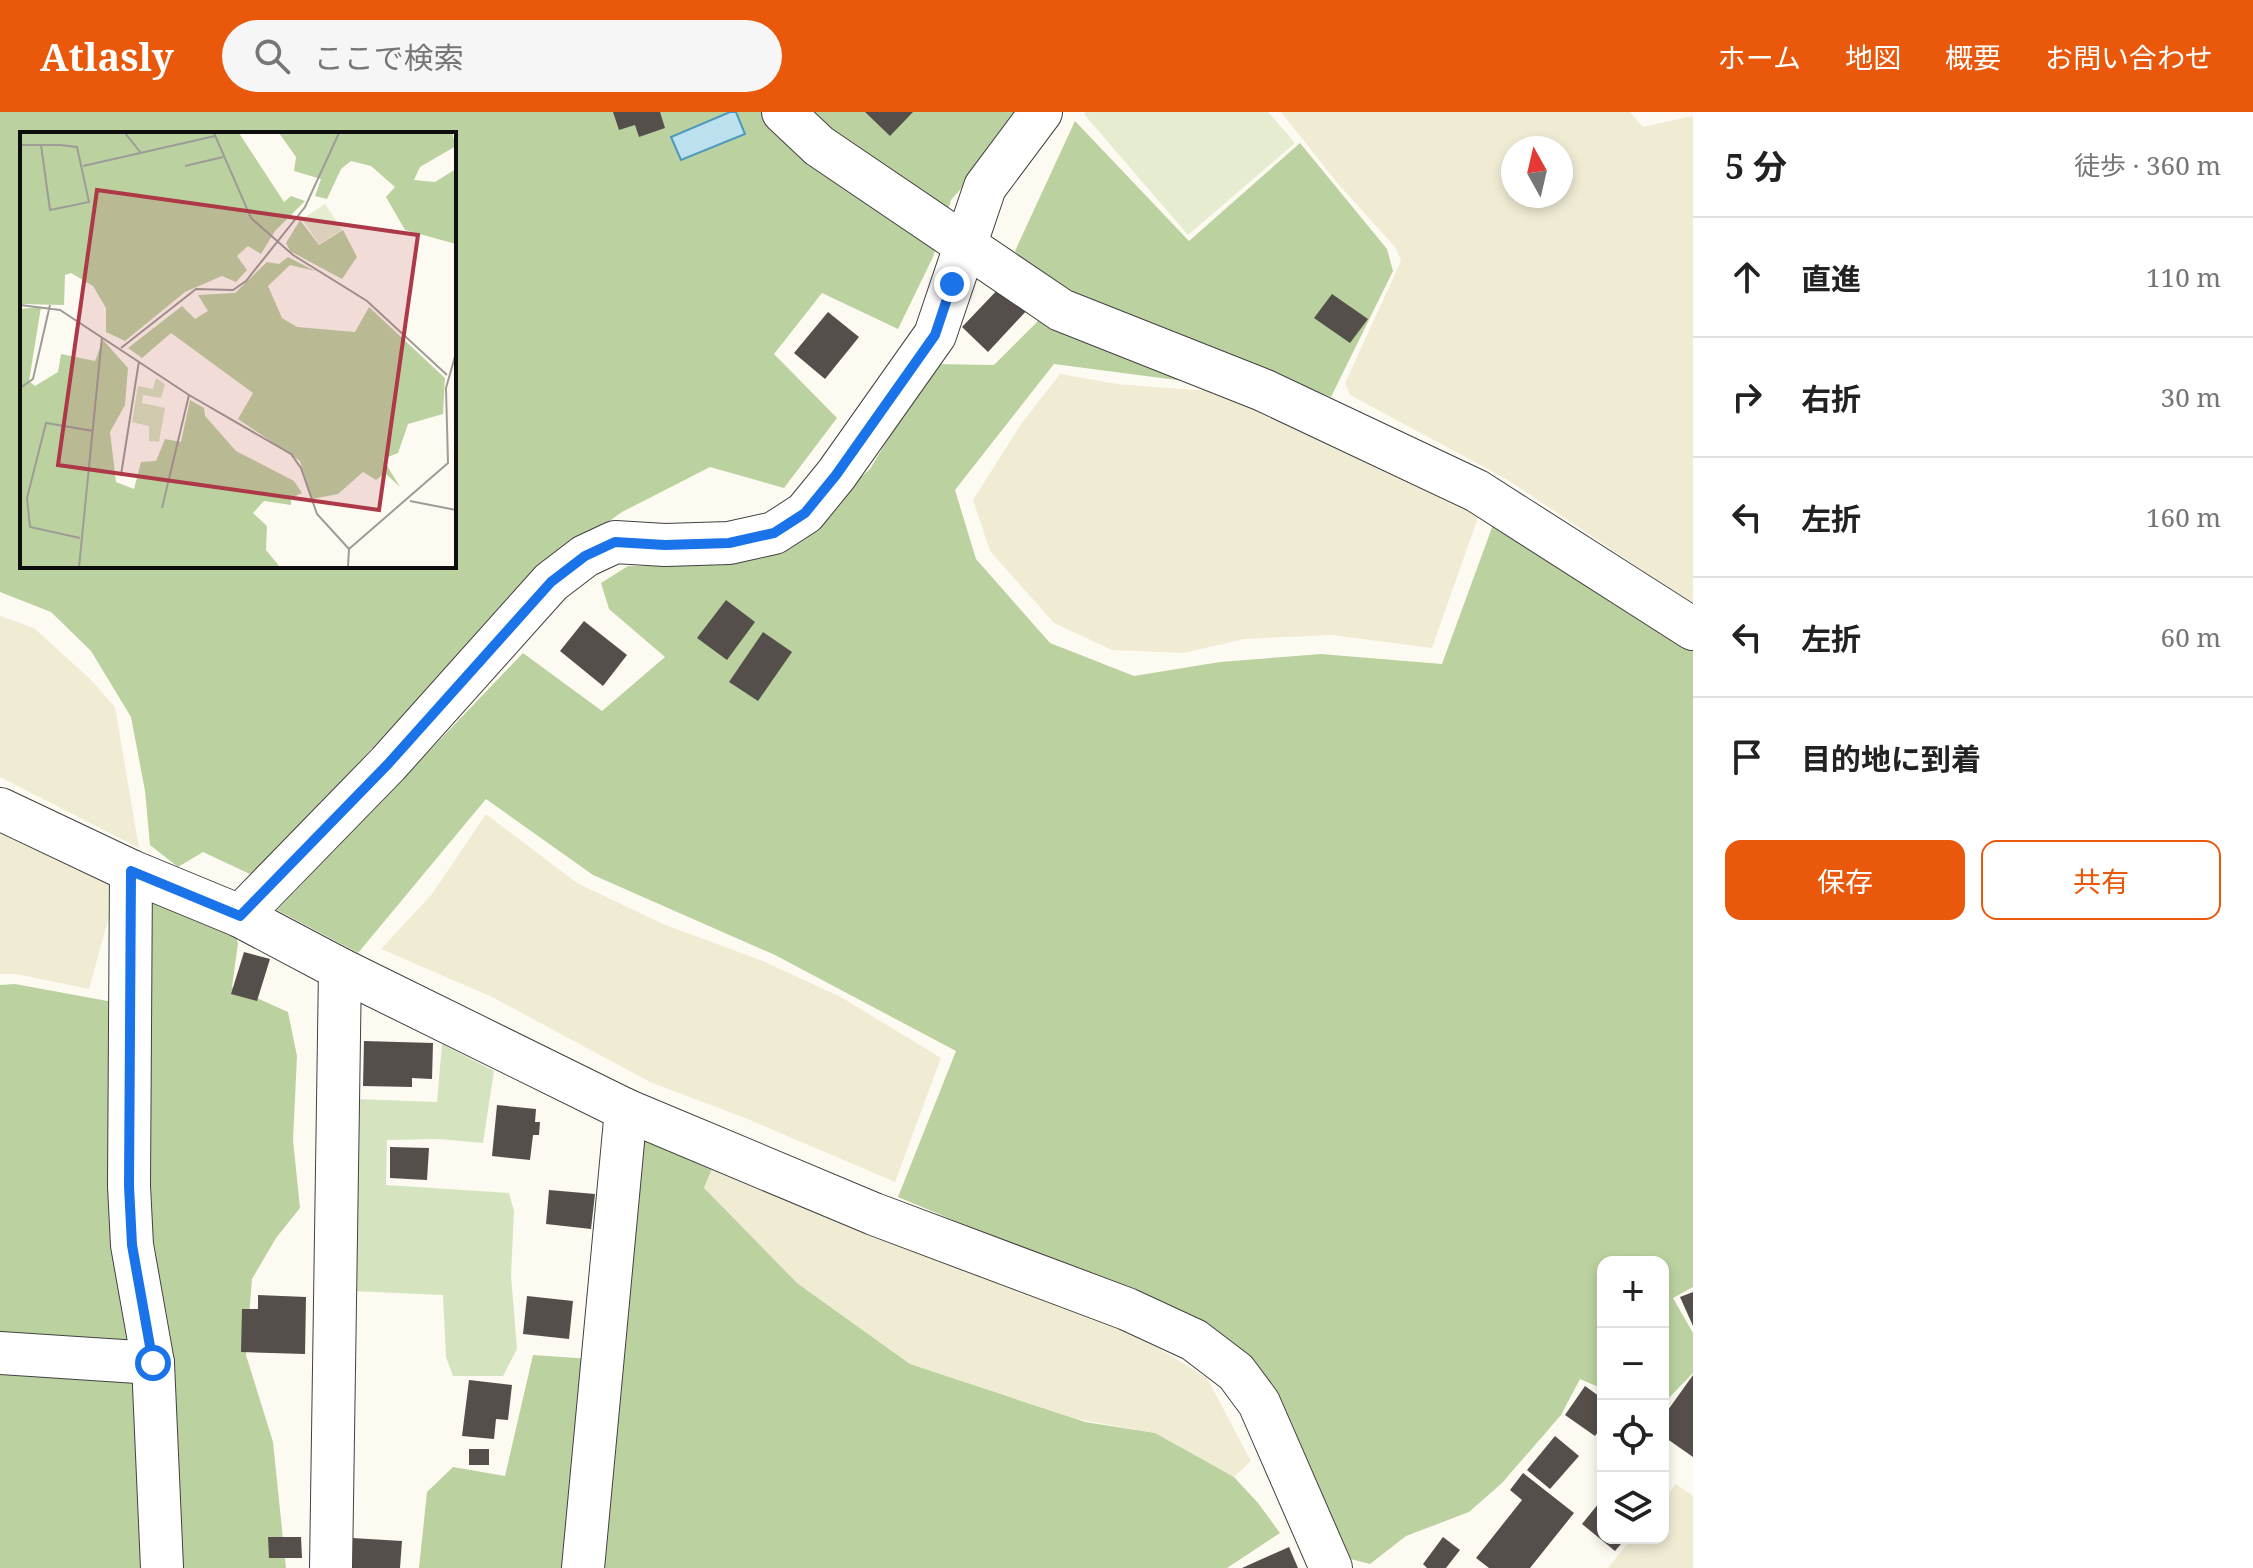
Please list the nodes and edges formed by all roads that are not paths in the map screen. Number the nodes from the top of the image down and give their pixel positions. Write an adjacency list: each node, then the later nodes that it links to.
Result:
1 (783, 112): 3 (street)
2 (1041, 112): 3 (street)
3 (966, 244): 4 (street); 7 (street)
4 (1693, 629)
5 (0, 809): 6 (street)
6 (131, 871): 7 (street); 11 (street)
7 (240, 916): 8 (street)
8 (340, 969): 9 (street); 13 (street)
9 (626, 1110): 14 (street); 15 (street)
10 (0, 1353): 11 (street)
11 (153, 1363): 12 (street)
12 (162, 1568)
13 (331, 1568)
14 (583, 1568)
15 (1331, 1568)

